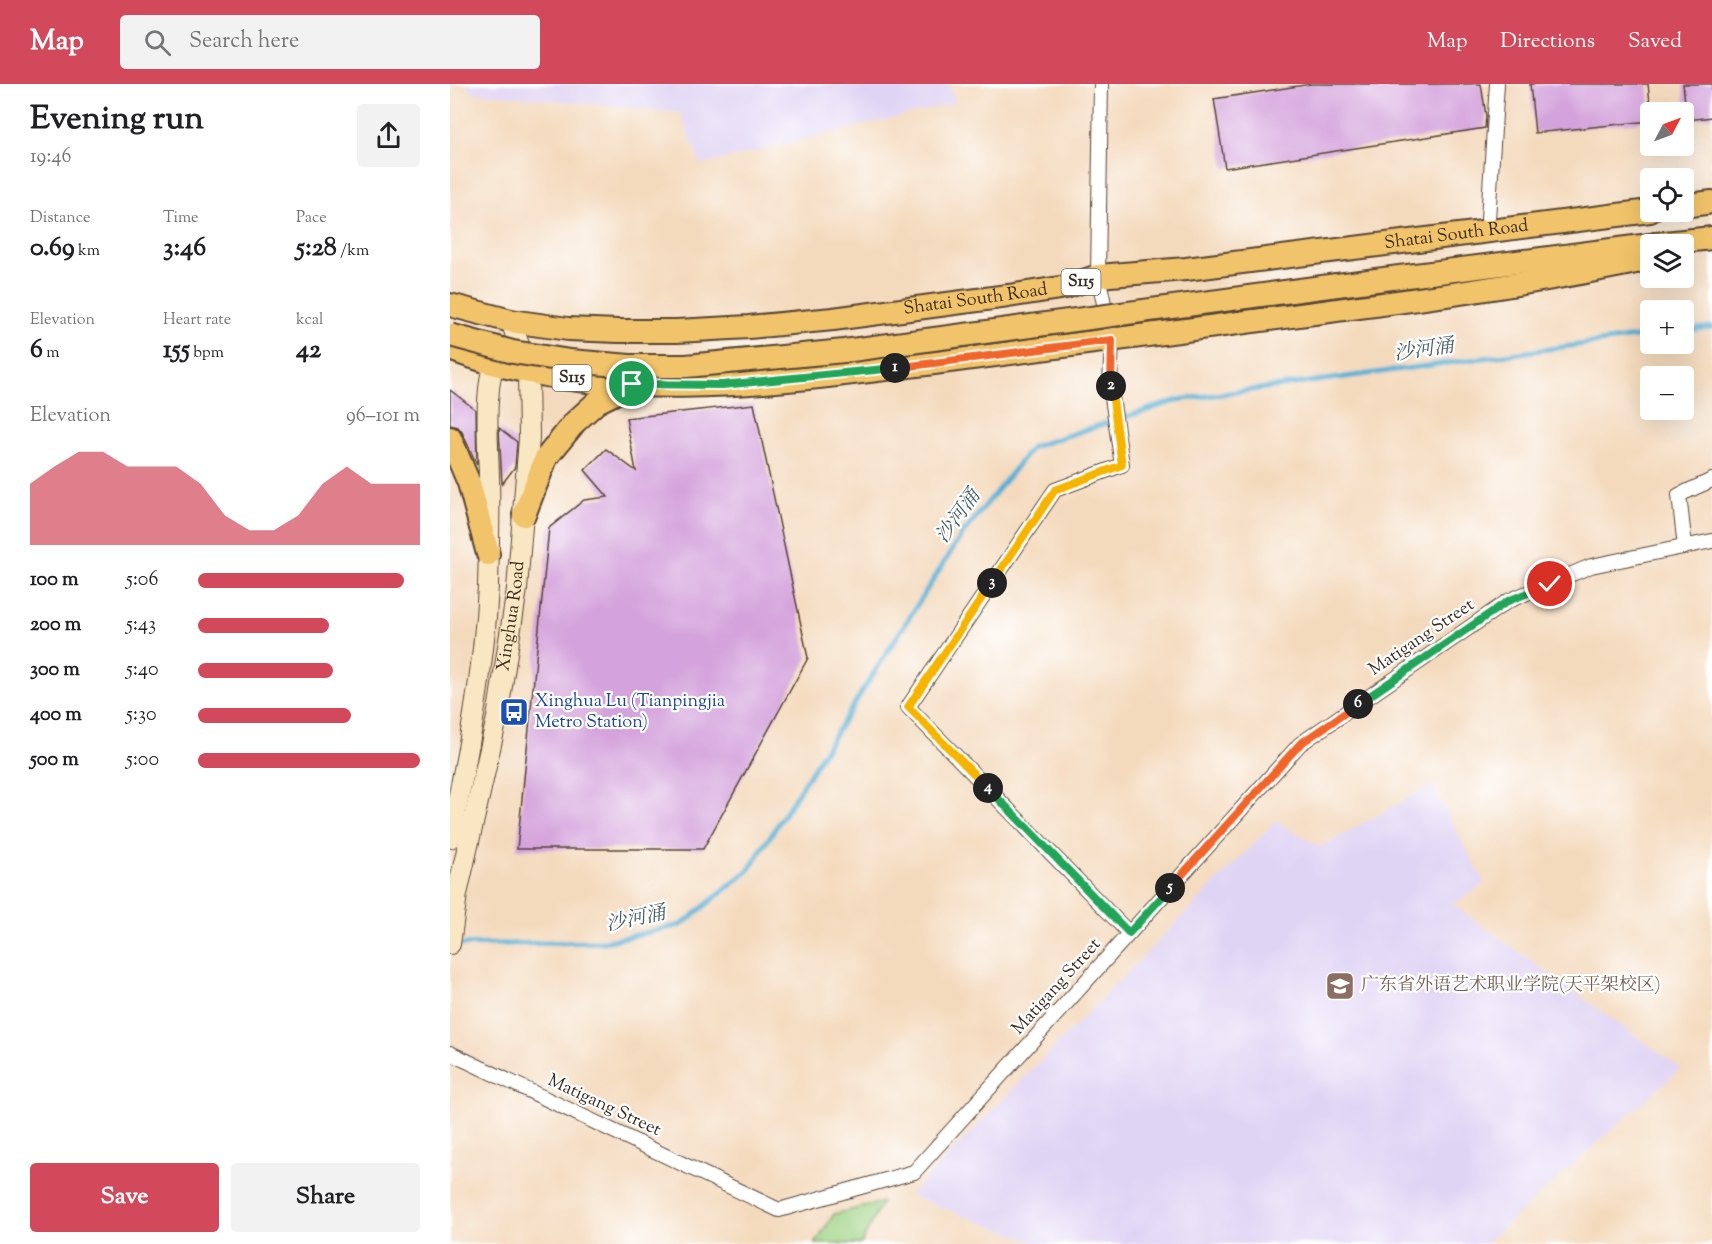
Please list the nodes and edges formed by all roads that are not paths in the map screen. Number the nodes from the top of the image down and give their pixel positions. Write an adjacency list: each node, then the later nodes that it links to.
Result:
1 (1101, 84): 12 (street)
2 (1497, 84): 6 (street)
3 (1712, 202): 4 (main road)
4 (1694, 204)
5 (1640, 212): 12 (main road, Shatai South Road / S115)
6 (1488, 219)
7 (1712, 239): 8 (main road); 10 (main road)
8 (1694, 241)
9 (1640, 246): 15 (main road, bridge)
10 (1694, 246)
11 (1640, 261): 16 (main road, S115)
12 (1098, 276): 14 (main road, Shatai South Road / S115); 16 (street)
13 (450, 305): 14 (main road, S115)
14 (511, 321): 18 (main road, Xinghua Road); 18 (main road, Xinghua Road)
15 (450, 334)
16 (1112, 340): 19 (main road, S115); 27 (street)
17 (450, 349): 18 (main road, S115)
18 (511, 367): 19 (main road, S115); 22 (main road, Xinghua Road); 25 (main road, Xinghua Road)
19 (632, 384): 22 (main road)
20 (450, 438): 25 (main road)
21 (1712, 480): 24 (street)
22 (524, 515): 28 (main road, Xinghua Road)
23 (1712, 541): 24 (street, Matigang Street)
24 (1685, 547): 27 (street, Matigang Street)
25 (488, 554): 26 (main road, Xinghua Road)
26 (450, 838)
27 (1129, 933): 29 (street, Matigang Street)
28 (450, 944)
29 (450, 1053)

